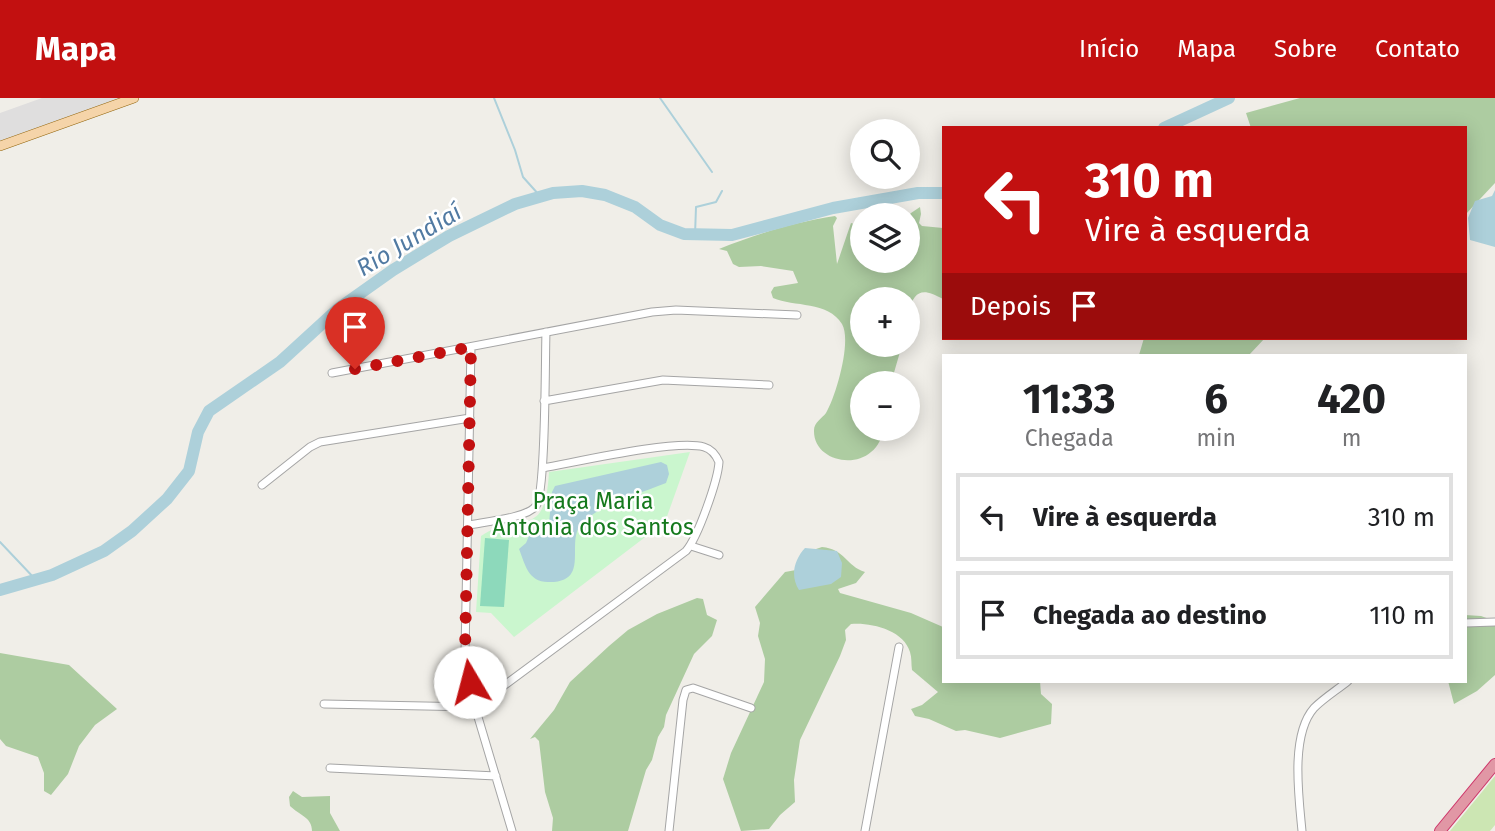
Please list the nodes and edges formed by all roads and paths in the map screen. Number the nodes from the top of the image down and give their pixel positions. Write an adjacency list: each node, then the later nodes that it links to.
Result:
1 (134, 98): 2 (main road)
2 (0, 146)
3 (797, 315): 4 (street)
4 (546, 332): 5 (street); 8 (street)
5 (471, 347): 6 (street); 9 (street)
6 (332, 373)
7 (769, 385): 8 (street)
8 (544, 401): 10 (street)
9 (470, 418): 11 (street); 12 (street)
10 (542, 468): 12 (street); 13 (street)
11 (262, 485)
12 (469, 525): 20 (street)
13 (691, 545): 14 (street); 20 (street)
14 (719, 555)
15 (1495, 622): 16 (street)
16 (1467, 623)
17 (899, 647): 27 (street)
18 (1345, 683): 28 (street)
19 (324, 704): 20 (street)
20 (475, 707): 24 (street)
21 (751, 708): 26 (street)
22 (1495, 764): 29 (highway)
23 (330, 768): 24 (street)
24 (496, 776): 25 (street)
25 (512, 831)
26 (669, 831)
27 (865, 831)
28 (1302, 831)
29 (1440, 831)

